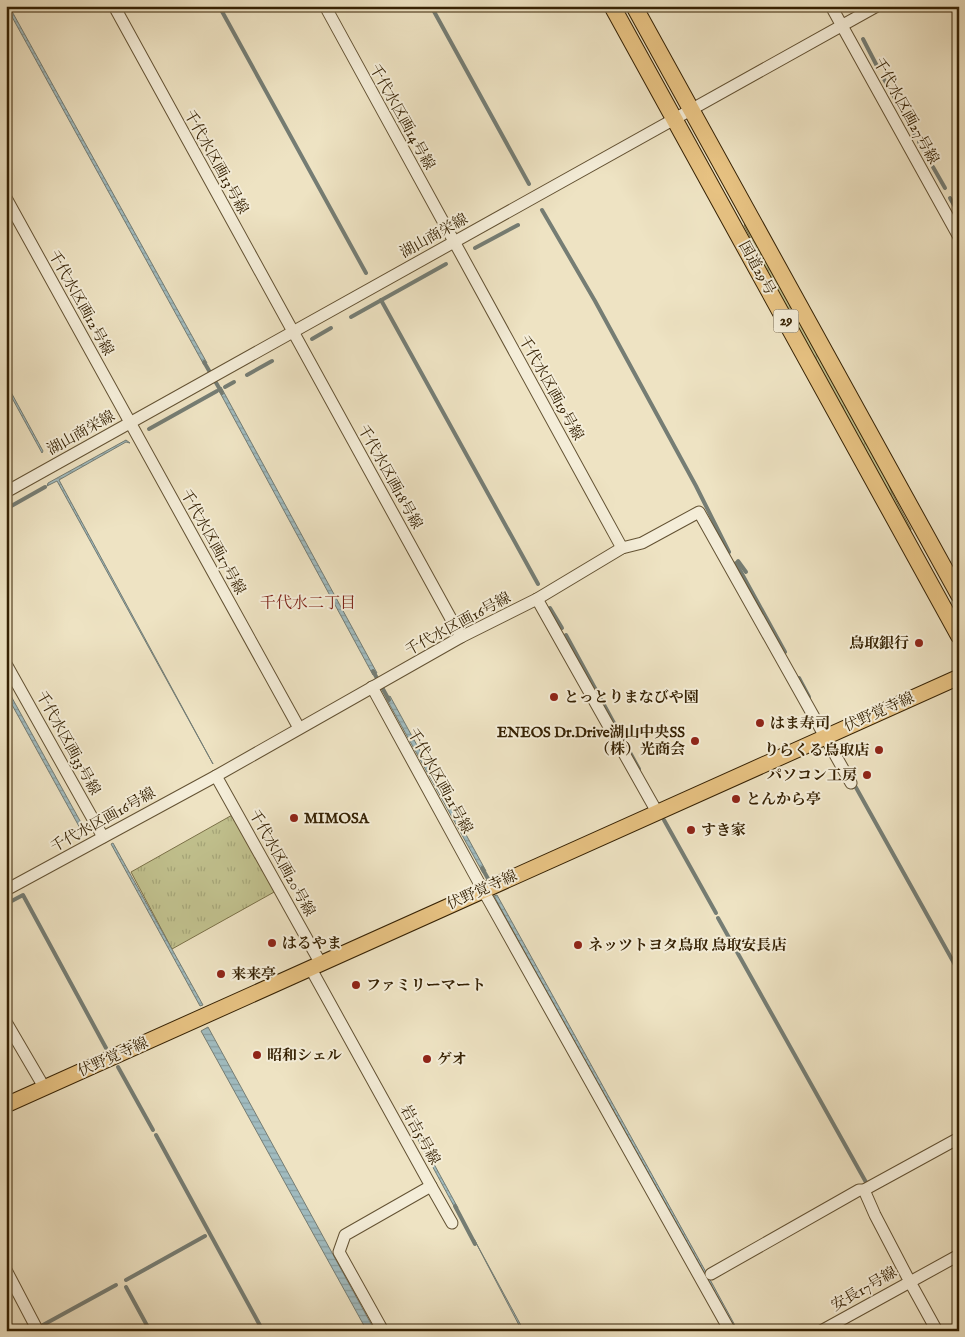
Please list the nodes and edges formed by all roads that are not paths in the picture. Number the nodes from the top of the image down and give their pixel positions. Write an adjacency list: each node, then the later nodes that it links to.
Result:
1 (114, 6): 13 (street, 千代水区画13号線)
2 (324, 6): 12 (street, 千代水区画14号線)
3 (612, 6): 9 (highway, 国道29号 / 29)
4 (634, 6): 8 (highway, 国道29号 / 29)
5 (831, 6): 7 (street, 千代水区画27号線)
6 (877, 6): 7 (street, 湖山商栄線)
7 (842, 26): 8 (street, 湖山商栄線); 11 (street, 千代水区画27号線)
8 (691, 110): 9 (street, 湖山商栄線); 17 (highway, 国道29号 / 29)
9 (674, 119): 12 (street, 湖山商栄線); 19 (highway, 国道29号 / 29)
10 (6, 198): 14 (street, 千代水区画12号線)
11 (959, 237)
12 (454, 242): 13 (street, 湖山商栄線); 16 (street, 千代水区画19号線)
13 (294, 332): 14 (street, 湖山商栄線); 20 (street, 千代水区画18号線)
14 (130, 423): 15 (street, 湖山商栄線); 24 (street, 千代水区画17号線)
15 (6, 492)
16 (622, 548): 18 (street, 千代水区画16号線); 25 (street, 千代水区画16号線)
17 (959, 595)
18 (537, 599): 20 (street, 千代水区画16号線); 28 (street)
19 (959, 636)
20 (461, 637): 23 (street, 千代水区画16号線)
21 (6, 664): 29 (street, 千代水区画33号線)
22 (959, 677): 25 (main road, 伏野覚寺線)
23 (372, 687): 24 (street, 千代水区画16号線); 31 (street, 千代水区画21号線)
24 (299, 728): 26 (street, 千代水区画16号線)
25 (825, 737): 27 (street); 28 (main road, 伏野覚寺線)
26 (216, 776): 29 (street, 千代水区画16号線); 32 (street, 千代水区画20号線)
27 (851, 783)
28 (657, 812): 31 (main road, 伏野覚寺線)
29 (103, 837): 30 (street, 千代水区画16号線)
30 (6, 890)
31 (483, 890): 32 (main road, 伏野覚寺線); 46 (street, 千代水区画21号線)
32 (316, 967): 34 (main road, 伏野覚寺線); 37 (street, 岩吉5号線)
33 (6, 1022): 34 (street)
34 (44, 1088): 35 (main road, 伏野覚寺線)
35 (6, 1105)
36 (959, 1138): 38 (street)
37 (432, 1186): 39 (street); 45 (street, 岩吉5号線)
38 (864, 1190): 42 (street); 43 (street, 安長17号線)
39 (452, 1223)
40 (959, 1255): 43 (street)
41 (6, 1270): 44 (street)
42 (711, 1274)
43 (910, 1282): 47 (street, 安長17号線); 48 (street)
44 (37, 1330)
45 (383, 1331)
46 (730, 1331)
47 (821, 1331)
48 (937, 1331)

